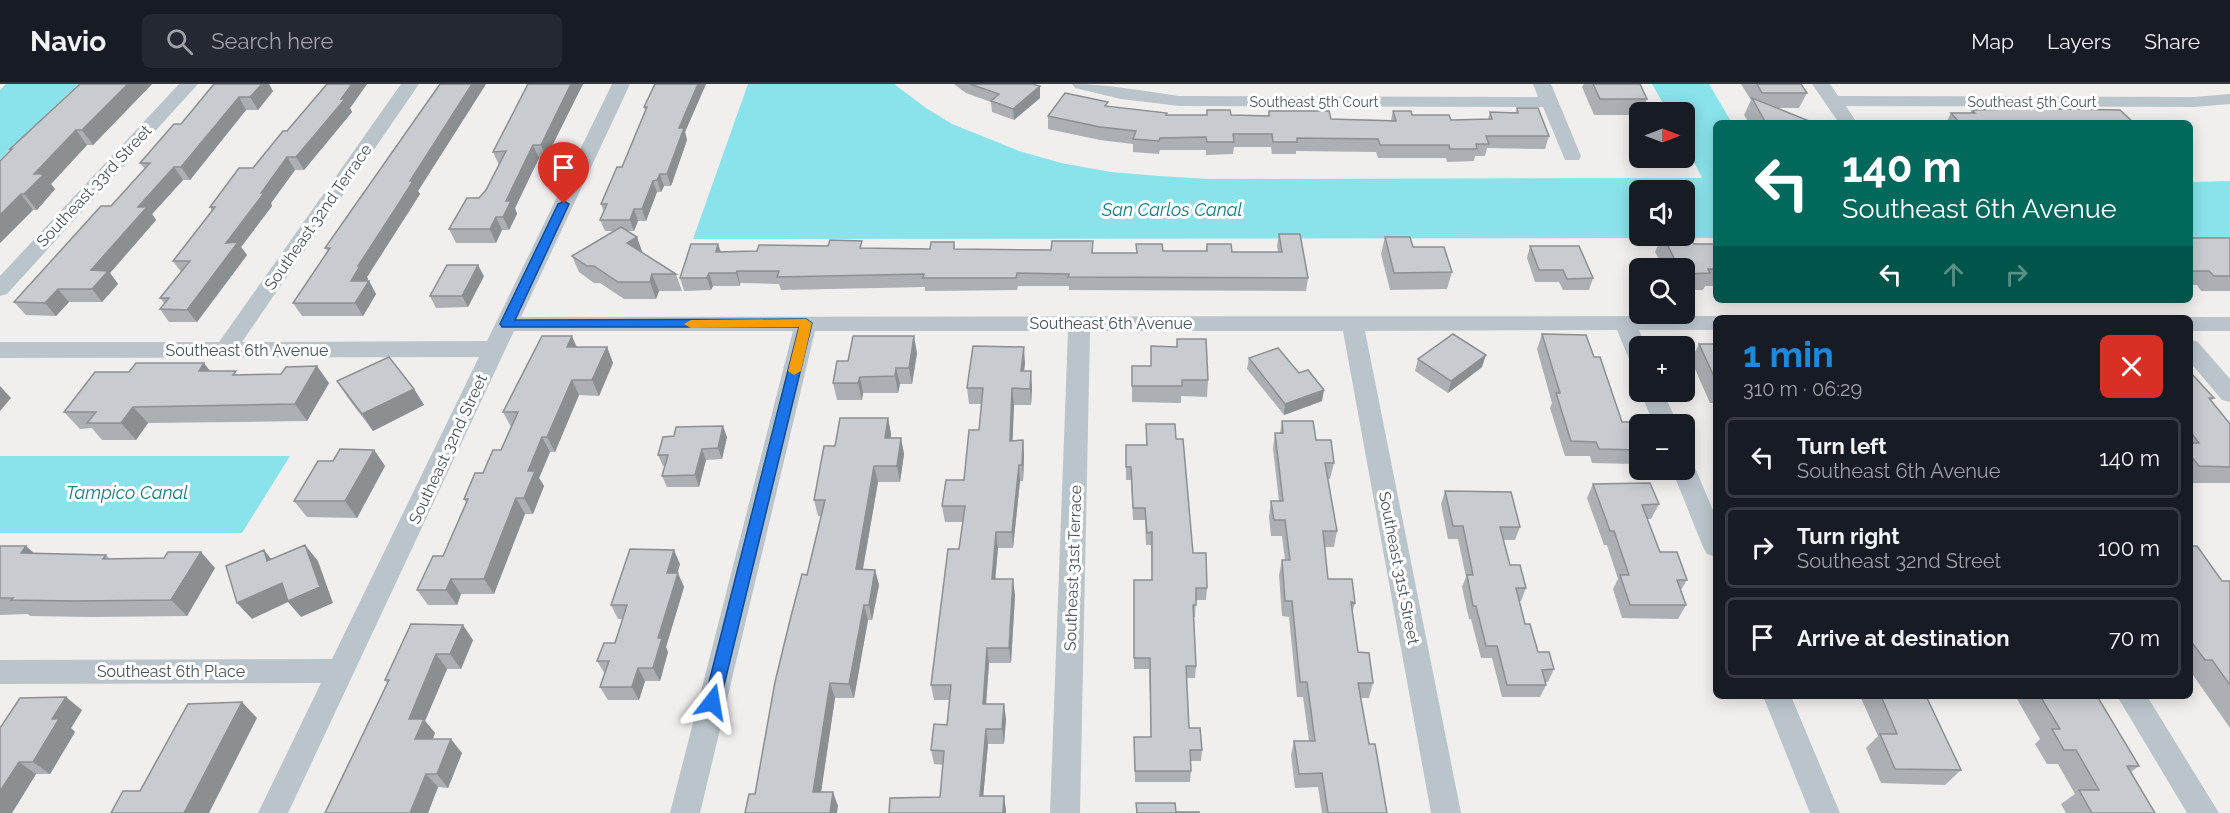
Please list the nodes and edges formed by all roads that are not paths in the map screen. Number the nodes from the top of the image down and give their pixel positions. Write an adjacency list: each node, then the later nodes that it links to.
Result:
1 (189, 84): 12 (street, Southeast 33rd Street)
2 (410, 84): 23 (street, Southeast 32nd Terrace)
3 (621, 84): 18 (street, Southeast 32nd Street)
4 (1080, 84): 8 (street, Southeast 5th Court)
5 (1542, 84): 8 (street)
6 (1821, 84): 9 (street)
7 (2230, 99): 9 (street, Southeast 5th Court)
8 (1550, 102): 11 (street)
9 (1833, 102): 10 (street)
10 (1846, 120)
11 (1572, 156)
12 (0, 289)
13 (806, 323): 14 (street, Southeast 6th Avenue); 18 (street, Southeast 6th Avenue); 34 (street)
14 (1078, 323): 15 (street, Southeast 6th Avenue); 35 (street, Southeast 31st Terrace)
15 (1353, 323): 16 (street, Southeast 6th Avenue); 36 (street, Southeast 31st Street)
16 (1624, 323): 17 (street, Southeast 6th Avenue); 21 (street)
17 (1713, 323)
18 (507, 324): 24 (street, Southeast 32nd Street)
19 (2193, 324): 20 (street)
20 (2230, 324)
21 (1630, 336)
22 (0, 350): 23 (street, Southeast 6th Avenue)
23 (225, 350): 24 (street, Southeast 6th Avenue)
24 (495, 350): 29 (street, Southeast 32nd Street)
25 (2193, 351): 26 (street)
26 (2230, 394)
27 (1688, 480): 28 (street)
28 (1713, 540)
29 (342, 671): 30 (street, Southeast 6th Place); 33 (street, Southeast 32nd Street)
30 (0, 672)
31 (1778, 699): 37 (street)
32 (2133, 699): 38 (street)
33 (273, 813)
34 (685, 813)
35 (1065, 813)
36 (1446, 813)
37 (1825, 813)
38 (2204, 813)

